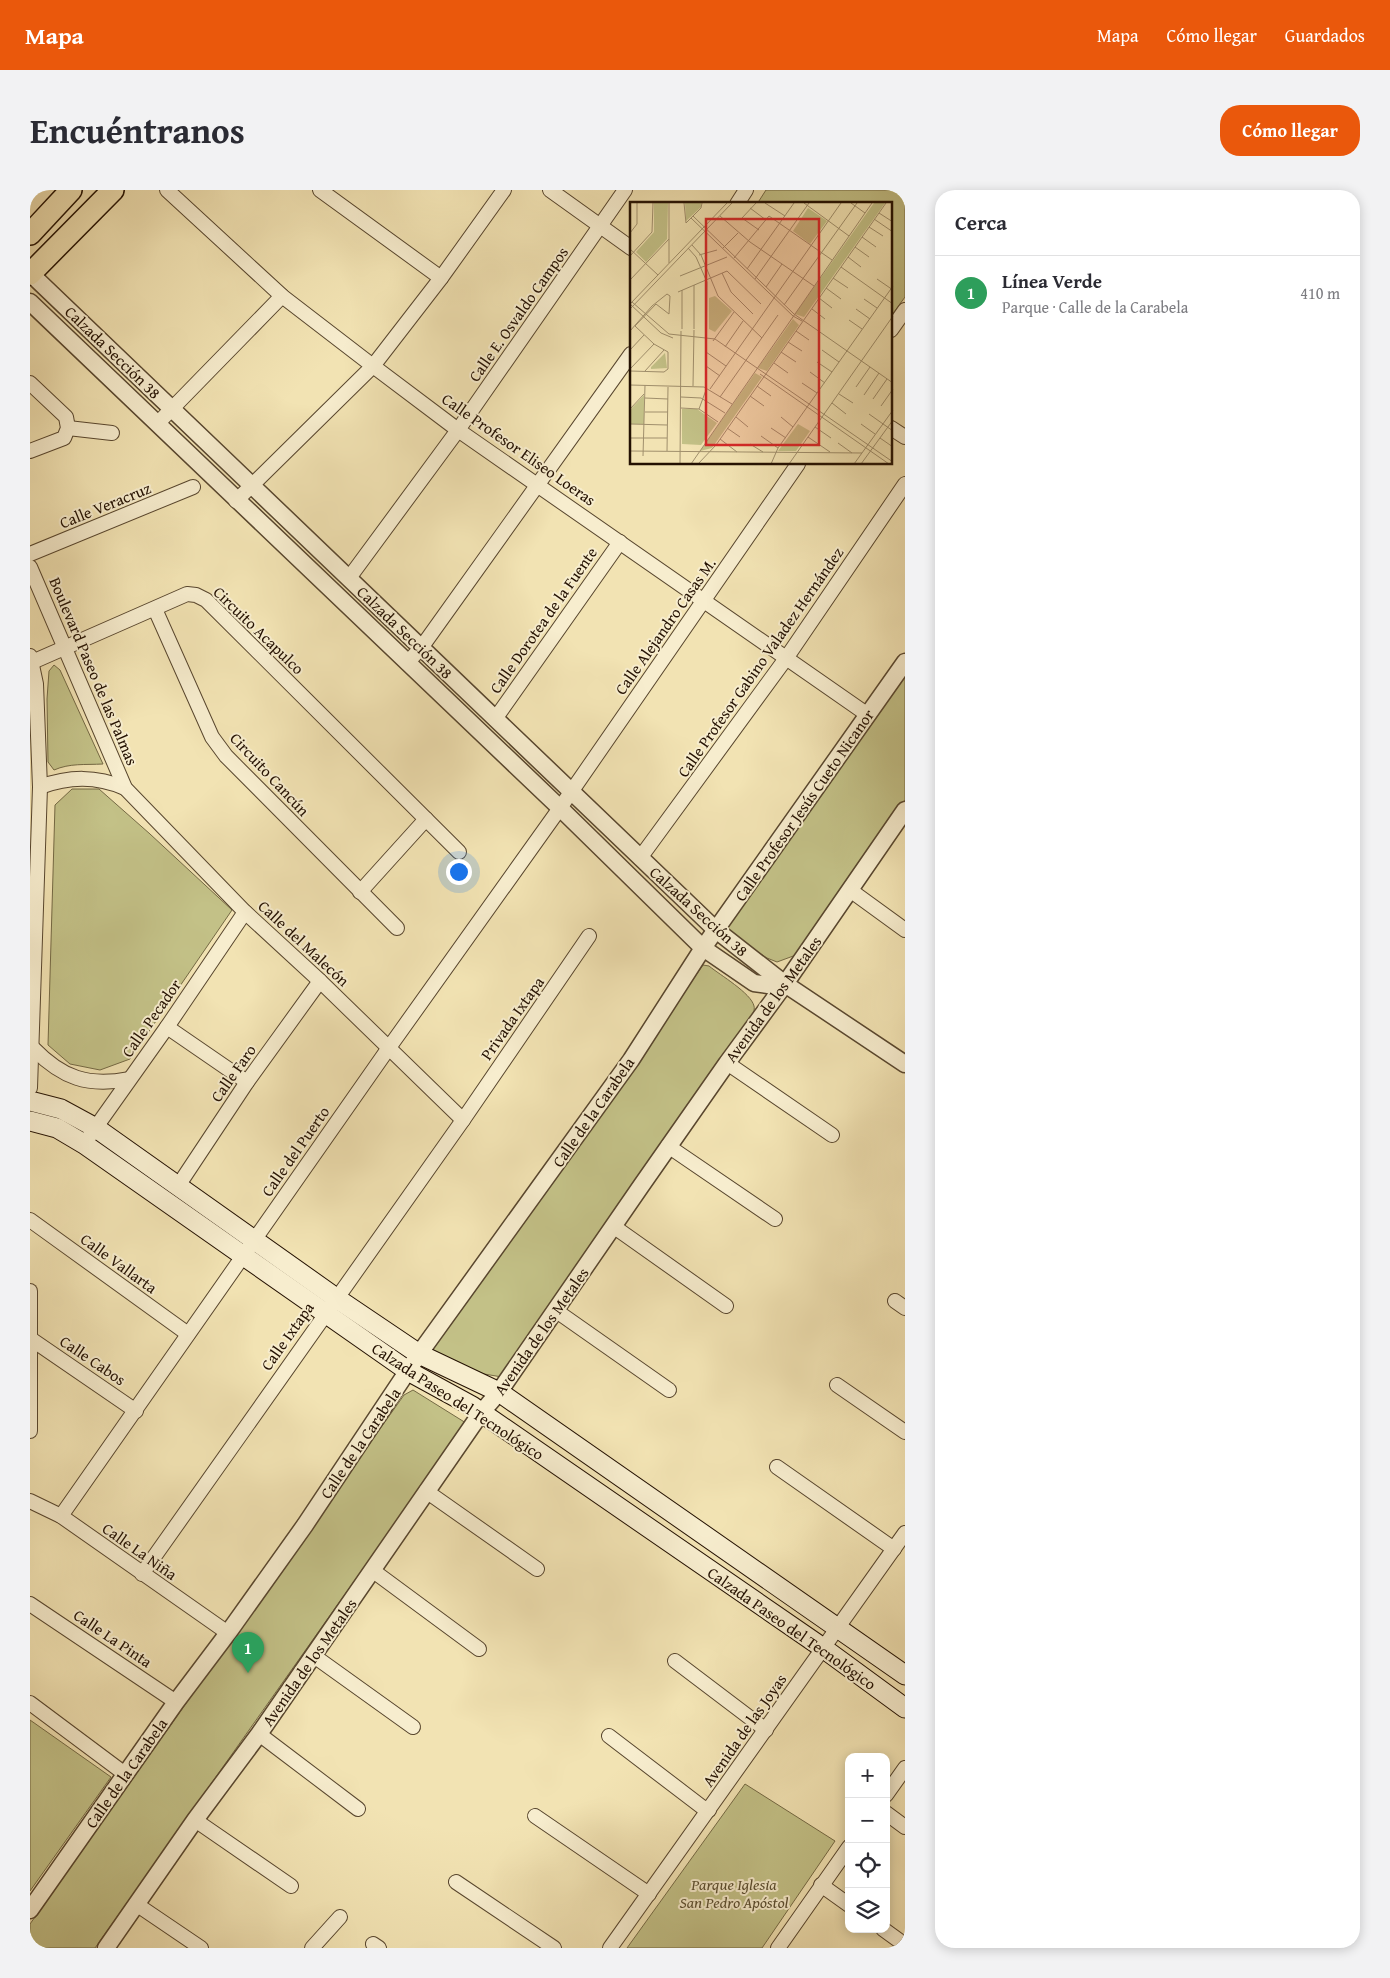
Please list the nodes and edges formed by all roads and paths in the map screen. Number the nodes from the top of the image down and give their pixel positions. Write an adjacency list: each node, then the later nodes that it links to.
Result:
1 (70, 190): 11 (main road)
2 (112, 190): 13 (main road)
3 (167, 190): 15 (street, Calle Profesor Eliseo Loeras)
4 (320, 190): 14 (street)
5 (550, 190): 10 (street)
6 (625, 190): 10 (street, Calle E. Osvaldo Campos)
7 (746, 190): 9 (street)
8 (497, 192): 14 (street)
9 (738, 202)
10 (601, 225): 12 (street); 26 (street, Calle E. Osvaldo Campos)
11 (30, 234)
12 (630, 247)
13 (30, 274): 22 (street, Calzada Sección 38)
14 (441, 278): 20 (street)
15 (282, 296): 20 (street, Calle Profesor Eliseo Loeras); 22 (street)
16 (30, 302): 23 (street, Calzada Sección 38)
17 (905, 310): 18 (street)
18 (892, 329)
19 (630, 355): 32 (street)
20 (373, 366): 26 (street, Calle Profesor Eliseo Loeras); 33 (street)
21 (30, 382): 24 (street)
22 (173, 410): 23 (street); 33 (street, Calzada Sección 38)
23 (158, 424): 35 (street, Calzada Sección 38)
24 (68, 428): 27 (street); 29 (street)
25 (892, 429): 28 (street)
26 (458, 430): 32 (street, Calle Profesor Eliseo Loeras); 39 (street, Calle E. Osvaldo Campos)
27 (112, 432)
28 (905, 437)
29 (30, 451)
30 (797, 465): 40 (street, Calle Alejandro Casas M.)
31 (905, 484): 44 (street, Calle Profesor Gabino Valadez Hernández)
32 (538, 485): 36 (street, Calle Profesor Eliseo Loeras); 43 (street)
33 (252, 486): 35 (street); 39 (street, Calzada Sección 38)
34 (193, 487): 37 (street, Calle Veracruz)
35 (236, 501): 47 (street, Calzada Sección 38)
36 (620, 542): 40 (street, Calle Profesor Eliseo Loeras); 49 (street, Calle Dorotea de la Fuente)
37 (30, 554)
38 (30, 567): 42 (street, Boulevard Paseo de las Palmas)
39 (349, 578): 43 (street, Calzada Sección 38)
40 (704, 600): 44 (street, Calle Profesor Eliseo Loeras); 52 (street, Calle Alejandro Casas M.)
41 (155, 609): 42 (street, Circuito Acapulco); 55 (street, Circuito Acapulco); 59 (street, Circuito Cancún)
42 (66, 648): 45 (street, Circuito Acapulco); 51 (street, Boulevard Paseo de las Palmas)
43 (421, 648): 47 (street); 49 (street, Calzada Sección 38)
44 (787, 657): 48 (street, Calle Profesor Eliseo Loeras); 57 (street, Calle Profesor Gabino Valadez Hernández)
45 (31, 661): 50 (street)
46 (905, 662): 48 (street, Calle Profesor Jesús Cueto Nicanor)
47 (407, 663): 53 (street, Calzada Sección 38)
48 (868, 715): 62 (street, Calle Profesor Jesús Cueto Nicanor)
49 (495, 719): 52 (street, Calzada Sección 38)
50 (40, 787): 51 (street); 69 (street)
51 (125, 788): 60 (street, Calle del Malecón)
52 (571, 792): 53 (street, Calle Alejandro Casas M.); 57 (street, Calzada Sección 38)
53 (560, 808): 65 (street, Calzada Sección 38); 70 (street, Calle del Puerto)
54 (905, 810): 58 (street, Avenida de los Metales)
55 (426, 819): 56 (street, Circuito Acapulco); 59 (street)
56 (460, 852)
57 (640, 858): 62 (street, Calzada Sección 38)
58 (850, 890): 63 (street); 67 (street, Avenida de los Metales)
59 (360, 892): 61 (street, Circuito Cancún)
60 (245, 912): 66 (street, Calle del Malecón); 68 (street, Calle Pecador)
61 (397, 928)
62 (716, 930): 65 (street, Calle Profesor Jesús Cueto Nicanor); 67 (street, Calzada Sección 38)
63 (905, 930)
64 (589, 936): 77 (street, Privada Ixtapa)
65 (703, 948): 67 (street, Calzada Sección 38); 94 (street, Calle de la Carabela)
66 (320, 981): 70 (street, Calle del Malecón); 74 (street, Calle Faro)
67 (785, 984): 71 (street, Avenida de los Metales); 72 (street, Calzada Sección 38)
68 (167, 1027): 73 (street, Calle Pecador); 74 (street)
69 (33, 1048): 73 (street); 75 (street)
70 (388, 1048): 77 (street, Calle del Malecón); 87 (street, Calle del Puerto)
71 (727, 1063): 80 (street); 82 (street, Avenida de los Metales)
72 (905, 1064)
73 (129, 1079): 79 (street, Calle Pecador)
74 (247, 1082): 83 (street, Calle Faro)
75 (30, 1088)
76 (30, 1101): 79 (main road, Calzada Paseo del Tecnológico)
77 (463, 1120): 89 (street, Calle Ixtapa)
78 (30, 1121): 81 (main road, Calzada Paseo del Tecnológico)
79 (96, 1128): 81 (street, Calle Pecador); 83 (main road, Calzada Paseo del Tecnológico)
80 (832, 1135)
81 (84, 1144): 87 (main road, Calzada Paseo del Tecnológico)
82 (668, 1146): 84 (street); 86 (street, Avenida de los Metales)
83 (178, 1186): 87 (main road, Calzada Paseo del Tecnológico)
84 (775, 1219)
85 (30, 1220): 92 (street, Calle Vallarta)
86 (613, 1226): 90 (street); 91 (street, Avenida de los Metales)
87 (250, 1248): 89 (main road, Calzada Paseo del Tecnológico); 92 (street, Calle del Puerto)
88 (30, 1291): 93 (street)
89 (330, 1306): 94 (main road, Calzada Paseo del Tecnológico); 95 (main road, Calzada Paseo del Tecnológico); 113 (street, Calle Ixtapa)
90 (726, 1306)
91 (555, 1310): 97 (street); 98 (street, Avenida de los Metales)
92 (188, 1334): 99 (street, Calle del Puerto)
93 (31, 1339): 99 (street, Calle Cabos); 101 (street)
94 (419, 1354): 95 (street, Calle de la Carabela); 98 (main road, Calzada Paseo del Tecnológico)
95 (408, 1371): 100 (main road, Calzada Paseo del Tecnológico); 116 (street, Calle de la Carabela)
96 (837, 1385): 102 (street)
97 (669, 1390)
98 (499, 1392): 100 (street, Avenida de los Metales); 106 (main road, Calzada Paseo del Tecnológico)
99 (136, 1411): 107 (street, Calle del Puerto)
100 (481, 1413): 104 (street, Avenida de los Metales); 108 (main road, Calzada Paseo del Tecnológico)
101 (30, 1431)
102 (905, 1432)
103 (777, 1468): 110 (street)
104 (426, 1491): 111 (street); 112 (street, Avenida de los Metales)
105 (30, 1501): 107 (street, Calle La Niña)
106 (669, 1510): 108 (main road); 115 (main road, Calzada Paseo del Tecnológico)
107 (61, 1516): 113 (street, Calle La Niña)
108 (654, 1532): 117 (main road, Calzada Paseo del Tecnológico)
109 (905, 1532): 110 (street, Avenida de las Joyas)
110 (894, 1548): 115 (street, Avenida de las Joyas)
111 (537, 1569)
112 (372, 1570): 118 (street); 119 (street, Avenida de los Metales)
113 (142, 1574): 116 (street, Calle La Niña)
114 (30, 1604): 122 (street, Calle La Pinta)
115 (838, 1627): 117 (street, Avenida de las Joyas); 121 (main road, Calzada Paseo del Tecnológico)
116 (228, 1633): 122 (street, Calle de la Carabela)
117 (823, 1648): 124 (main road, Calzada Paseo del Tecnológico); 126 (street, Avenida de las Joyas)
118 (479, 1649)
119 (314, 1656): 125 (street); 127 (street, Avenida de los Metales)
120 (675, 1661): 126 (street)
121 (905, 1675)
122 (176, 1702): 130 (street, Calle de la Carabela)
123 (30, 1703): 130 (street)
124 (905, 1708)
125 (414, 1727)
126 (766, 1730): 133 (street, Avenida de las Joyas)
127 (259, 1734): 132 (street); 136 (street, Avenida de los Metales)
128 (609, 1736): 133 (street)
129 (905, 1768): 131 (street)
130 (125, 1774): 145 (street, Calle de la Carabela)
131 (890, 1789)
132 (358, 1809)
133 (709, 1810): 142 (street, Avenida de las Joyas)
134 (535, 1816): 142 (street)
135 (890, 1816): 137 (street)
136 (195, 1820): 141 (street); 144 (street, Avenida de los Metales)
137 (905, 1827)
138 (845, 1852): 140 (street)
139 (456, 1882): 152 (street)
140 (821, 1885): 143 (street); 154 (street)
141 (290, 1886)
142 (649, 1894): 153 (street, Avenida de las Joyas)
143 (845, 1902)
144 (136, 1904): 149 (street, Avenida de los Metales); 150 (street)
145 (30, 1910)
146 (340, 1917): 151 (street)
147 (888, 1933): 148 (street)
148 (905, 1945)
149 (106, 1948)
150 (201, 1948)
151 (312, 1948)
152 (554, 1948)
153 (610, 1948)
154 (778, 1948)

